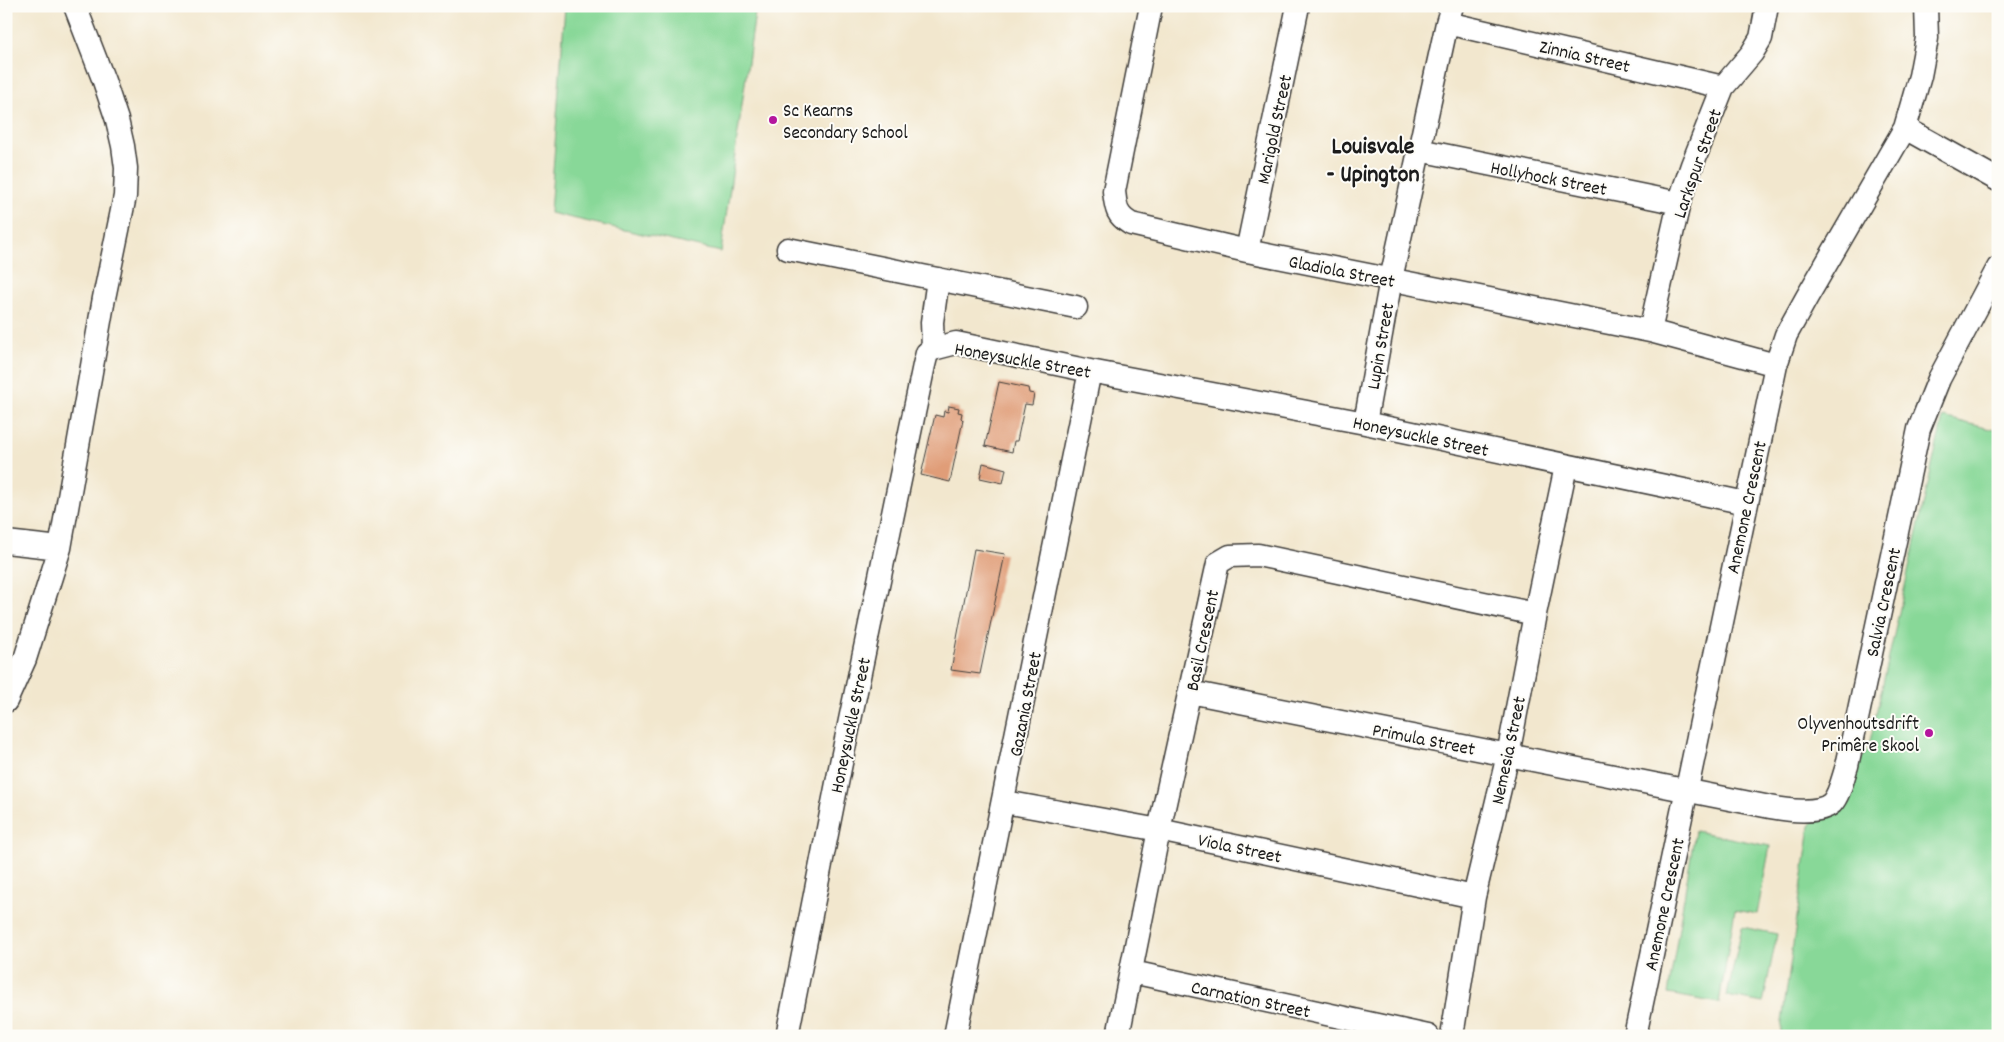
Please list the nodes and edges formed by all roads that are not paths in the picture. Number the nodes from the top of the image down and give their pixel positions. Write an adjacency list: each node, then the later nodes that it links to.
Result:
1 (75, 6): 26 (street)
2 (1151, 6): 13 (street, Gladiola Street)
3 (1298, 6): 13 (street, Marigold Street)
4 (1767, 6): 7 (street, Larkspur Street)
5 (1926, 6): 8 (street, Anemone Crescent)
6 (1449, 14): 7 (street, Zinnia Street); 9 (street, Lupin Street)
7 (1724, 87): 11 (street, Larkspur Street)
8 (1905, 128): 10 (street); 20 (street, Anemone Crescent)
9 (1419, 150): 11 (street, Hollyhock Street); 16 (street, Lupin Street)
10 (1998, 180)
11 (1679, 203): 18 (street, Larkspur Street)
12 (788, 248): 15 (street)
13 (1247, 251): 16 (street, Gladiola Street)
14 (1998, 268): 31 (street, Salvia Crescent)
15 (938, 279): 17 (street); 19 (street)
16 (1391, 279): 18 (street, Gladiola Street); 22 (street, Lupin Street)
17 (1076, 307)
18 (1650, 331): 20 (street, Gladiola Street)
19 (933, 349): 21 (street, Honeysuckle Street); 36 (street, Honeysuckle Street)
20 (1776, 365): 24 (street, Anemone Crescent)
21 (1090, 372): 22 (street, Honeysuckle Street); 32 (street, Gazania Street)
22 (1365, 423): 23 (street, Honeysuckle Street)
23 (1566, 466): 24 (street, Honeysuckle Street); 27 (street, Nemesia Street)
24 (1746, 503): 31 (street, Anemone Crescent)
25 (6, 542): 26 (street)
26 (60, 548): 29 (street)
27 (1535, 614): 28 (street, Basil Crescent); 30 (street, Nemesia Street)
28 (1190, 692): 30 (street, Primula Street); 33 (street, Basil Crescent)
29 (6, 701)
30 (1508, 755): 31 (street, Primula Street); 34 (street, Nemesia Street)
31 (1687, 790): 41 (street, Anemone Crescent)
32 (1005, 802): 33 (street, Viola Street); 37 (street, Gazania Street)
33 (1159, 830): 34 (street, Viola Street); 35 (street, Basil Crescent)
34 (1474, 897): 40 (street, Nemesia Street)
35 (1132, 972): 38 (street, Basil Crescent); 39 (street, Carnation Street)
36 (787, 1036)
37 (955, 1036)
38 (1118, 1036)
39 (1428, 1036)
40 (1452, 1036)
41 (1635, 1036)

